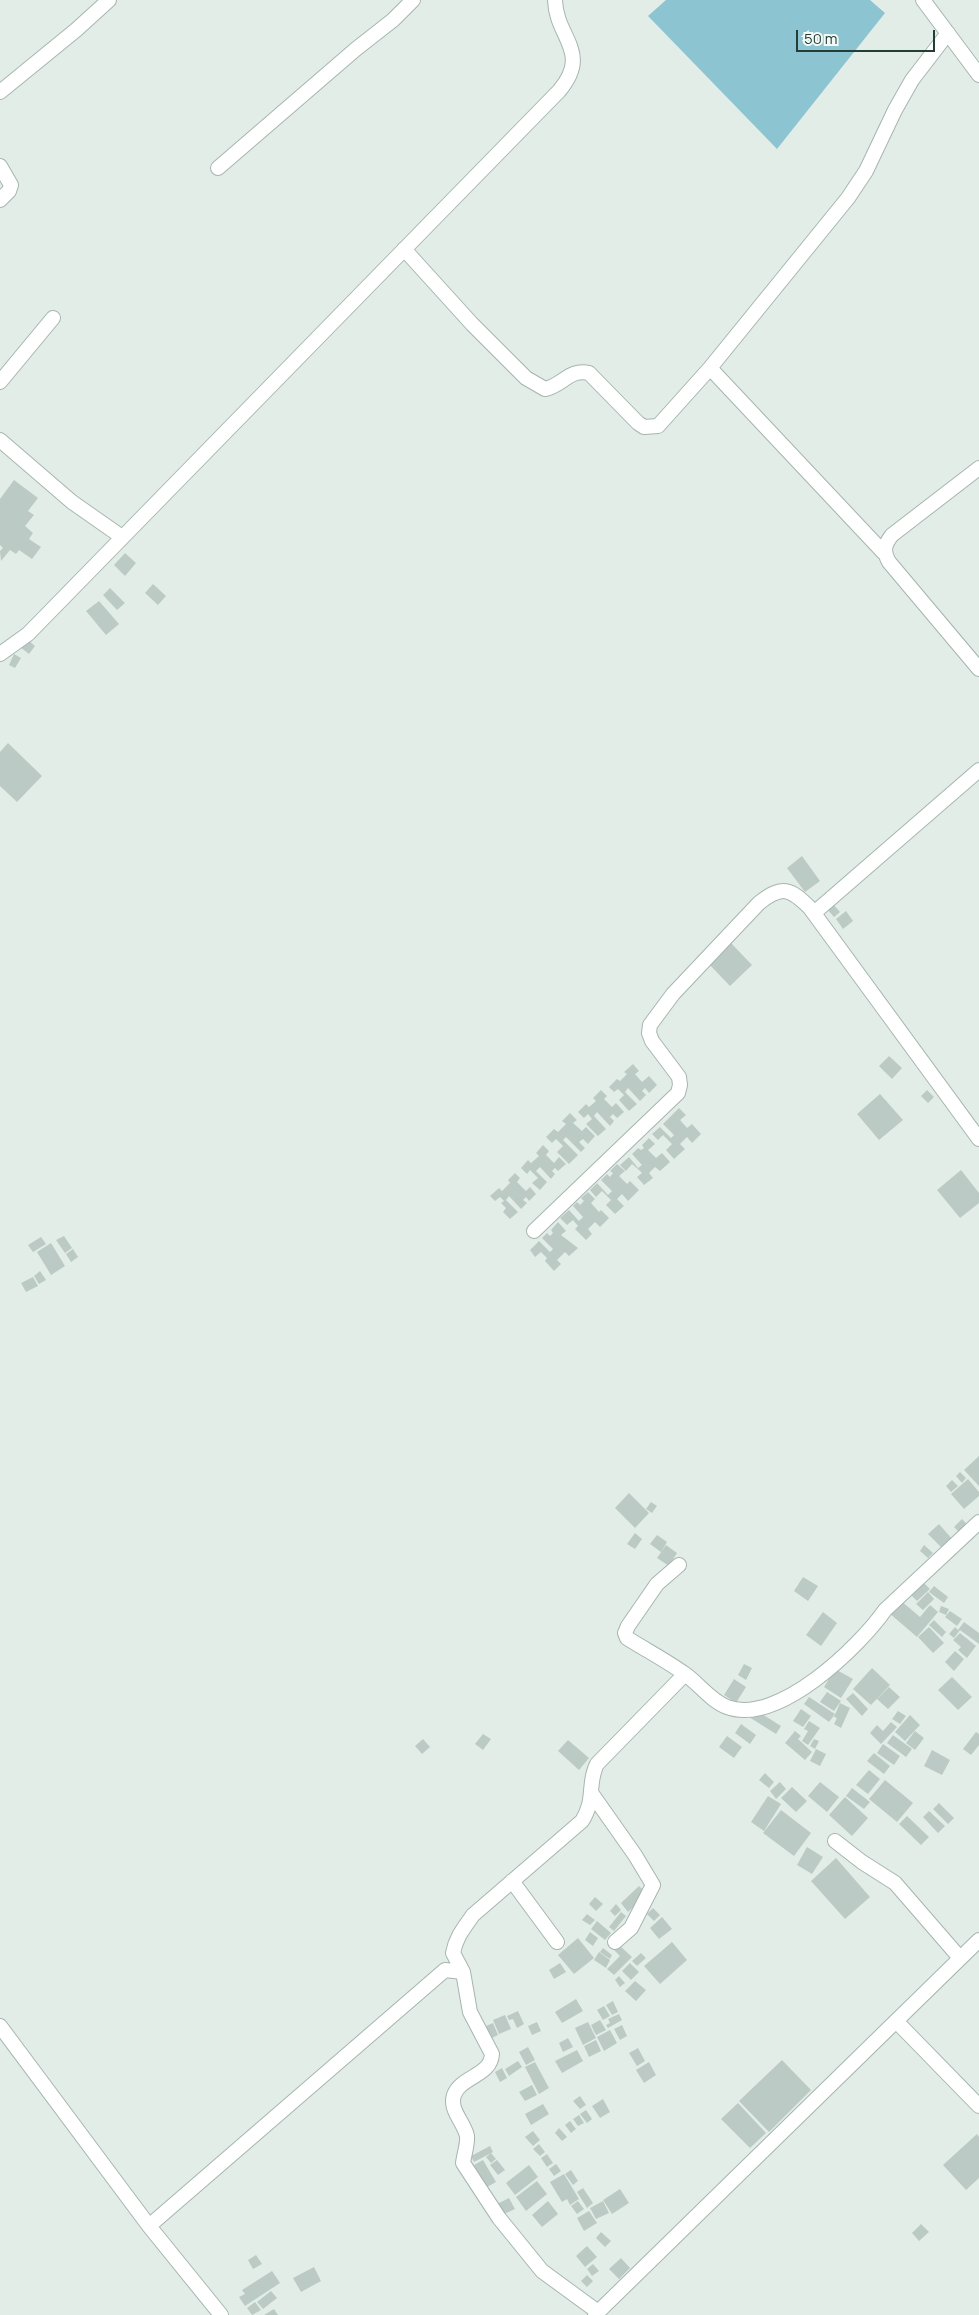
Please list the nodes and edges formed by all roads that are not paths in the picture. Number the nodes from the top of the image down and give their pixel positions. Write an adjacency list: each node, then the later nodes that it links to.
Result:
1 (109, 0): 7 (street)
2 (413, 0): 9 (street)
3 (555, 0): 11 (street)
4 (923, 0): 5 (street)
5 (948, 33): 6 (street); 13 (street)
6 (979, 75)
7 (0, 92)
8 (0, 166): 10 (street)
9 (218, 168)
10 (0, 200)
11 (404, 249): 13 (street); 17 (street)
12 (53, 318): 14 (street)
13 (710, 368): 18 (street)
14 (0, 382)
15 (0, 440): 17 (street)
16 (979, 468): 18 (street)
17 (122, 537): 19 (street)
18 (884, 553): 20 (street)
19 (0, 654)
20 (979, 669)
21 (979, 770): 22 (street)
22 (814, 913): 23 (street); 24 (street)
23 (979, 1139)
24 (534, 1231)
25 (979, 1522): 27 (street)
26 (679, 1565): 27 (street)
27 (685, 1674): 28 (street)
28 (592, 1794): 30 (street); 33 (street)
29 (835, 1840): 34 (street)
30 (512, 1881): 32 (street); 35 (street)
31 (979, 1940): 34 (street)
32 (557, 1942)
33 (615, 1942)
34 (960, 1958): 36 (street)
35 (463, 1972): 39 (street); 40 (street)
36 (896, 2021): 38 (street); 40 (street)
37 (0, 2026): 39 (street)
38 (979, 2106)
39 (149, 2226): 41 (street)
40 (596, 2313)
41 (221, 2315)

